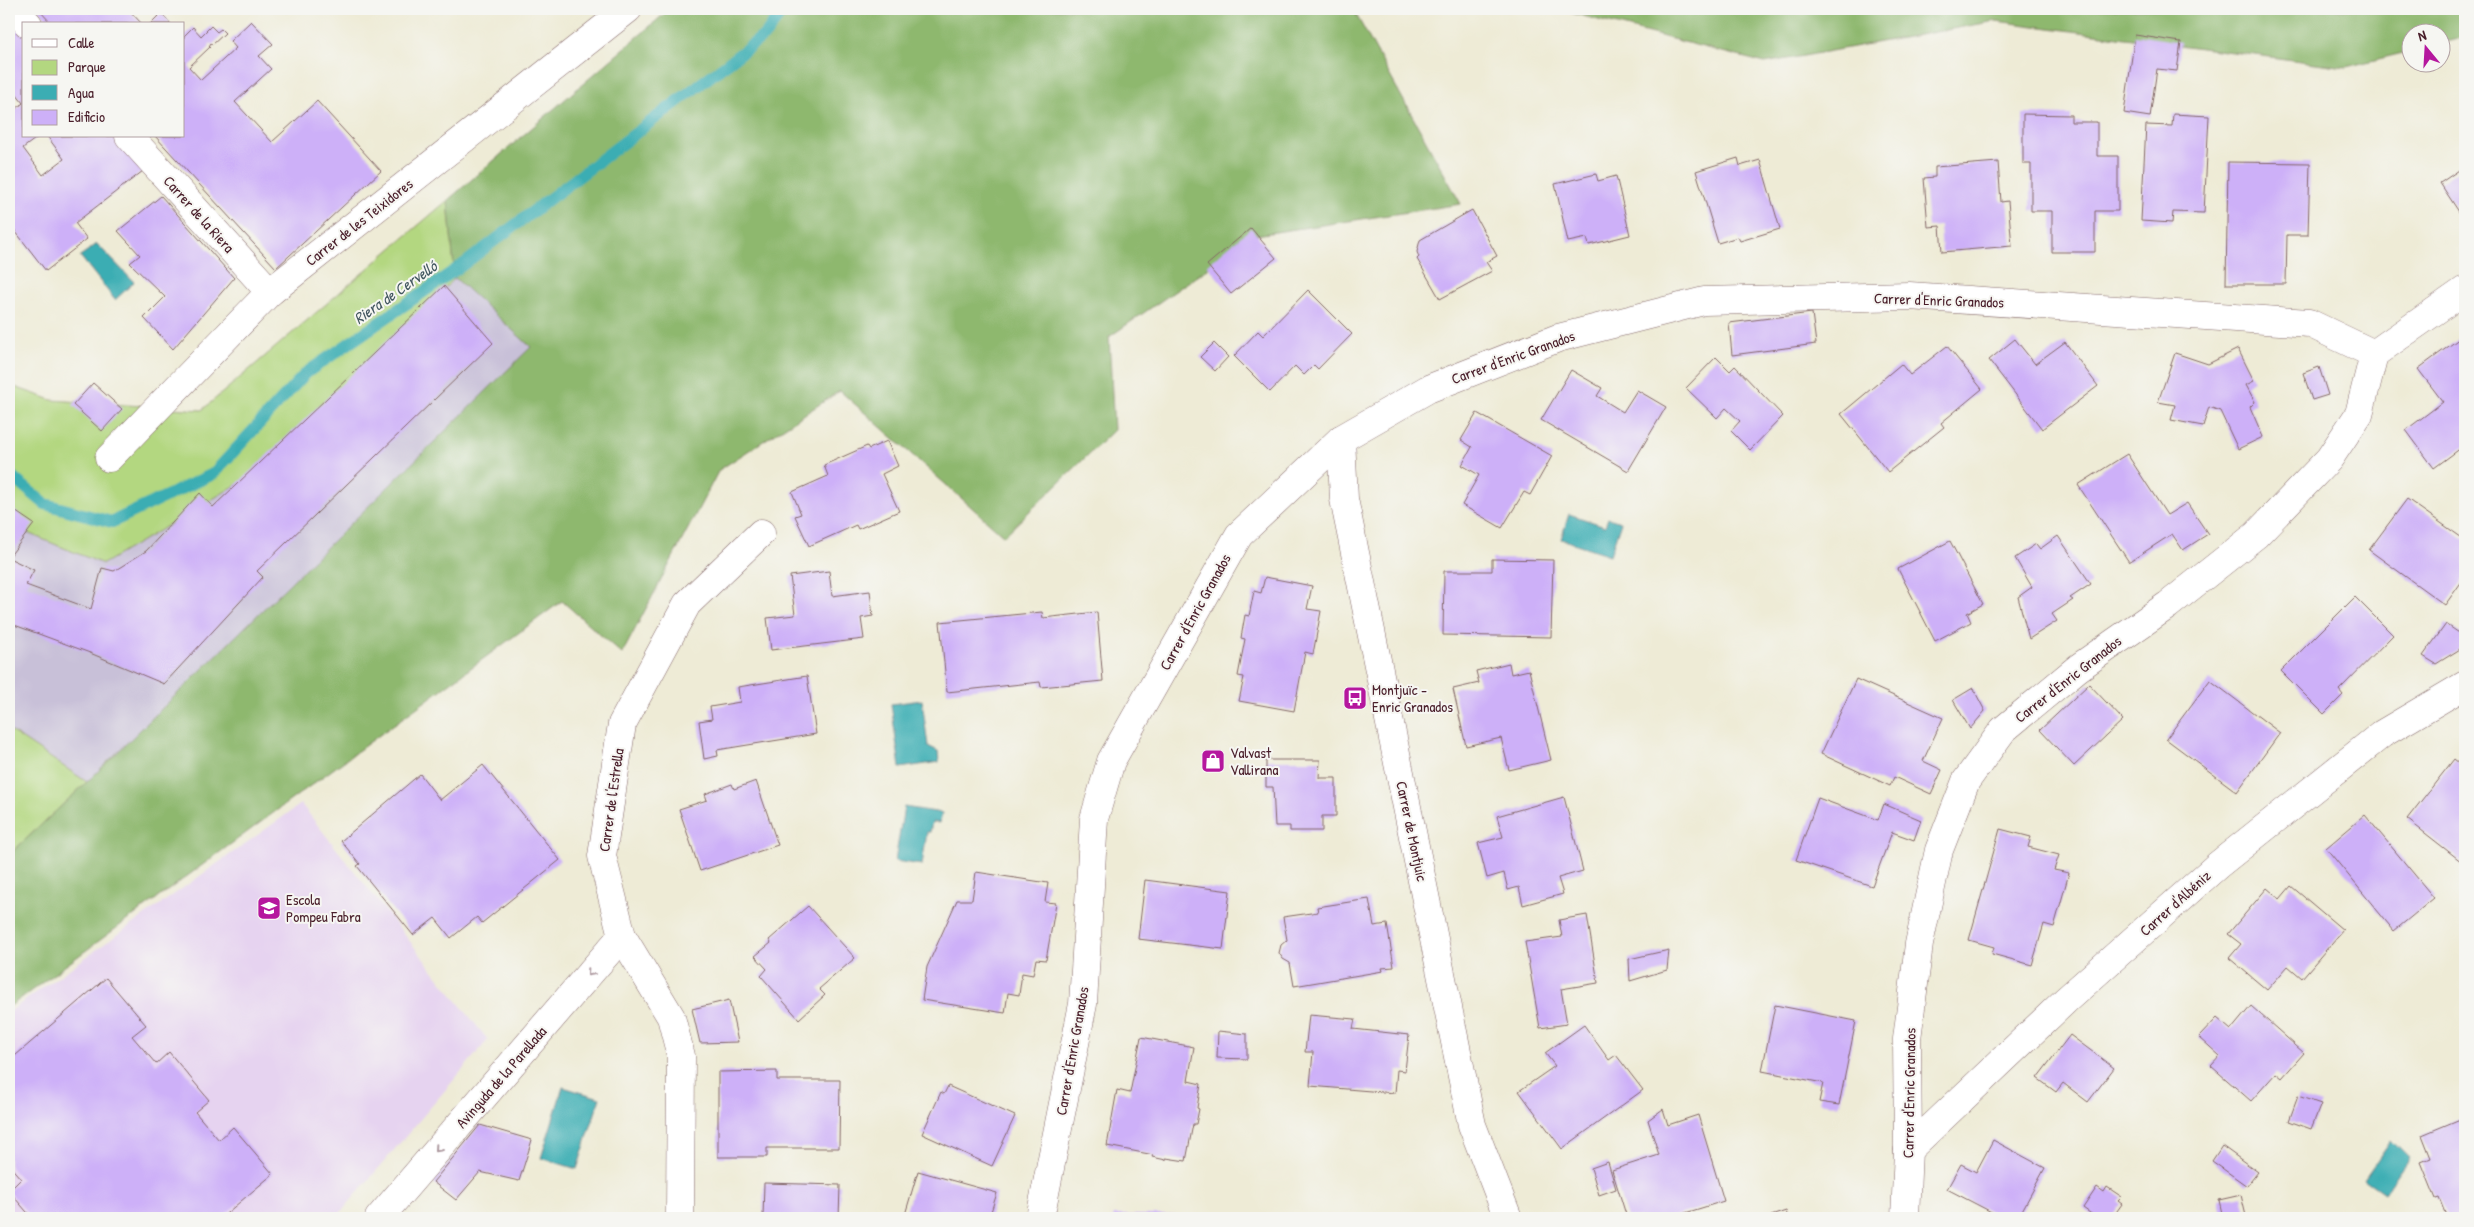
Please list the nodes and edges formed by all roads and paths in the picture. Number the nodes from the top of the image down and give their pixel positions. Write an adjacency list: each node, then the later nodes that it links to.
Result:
1 (14, 9): 3 (street)
2 (628, 9): 6 (street, Carrer de les Teixidores)
3 (26, 22)
4 (131, 138): 6 (street, Carrer de la Riera)
5 (2465, 290): 7 (street)
6 (270, 292): 9 (street, Carrer de les Teixidores)
7 (2374, 354): 8 (street, Carrer d'Enric Granados); 13 (street, Carrer d'Enric Granados)
8 (1341, 438): 16 (street, Carrer d'Enric Granados); 17 (street, Carrer de Montjuic)
9 (109, 458)
10 (761, 533): 12 (street, Carrer de l'Estrella)
11 (2465, 685): 13 (street, Carrer d'Albéniz)
12 (622, 936): 14 (street, Avinguda de la Parellada, one-way to 14); 15 (street, Carrer de l'Estrella)
13 (1908, 1150): 18 (street, Carrer d'Enric Granados)
14 (379, 1218)
15 (680, 1218)
16 (1040, 1218)
17 (1508, 1218)
18 (1905, 1218)

